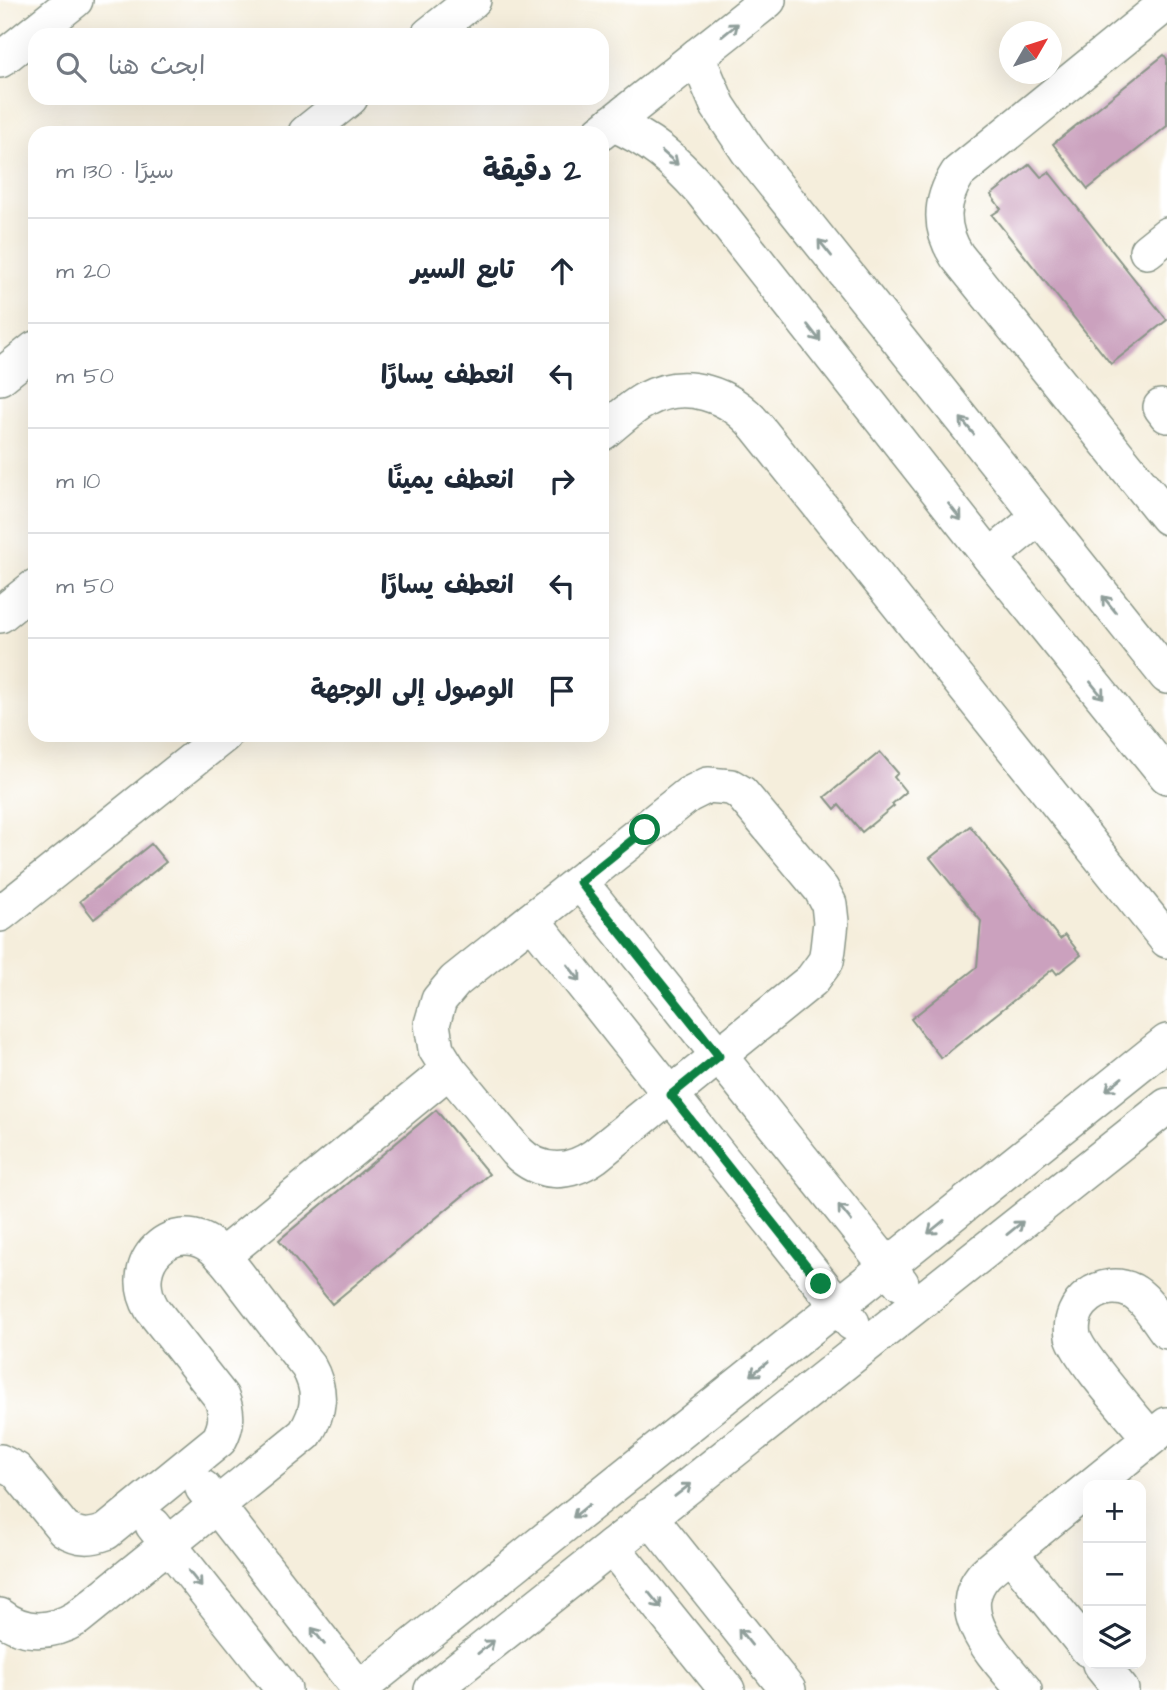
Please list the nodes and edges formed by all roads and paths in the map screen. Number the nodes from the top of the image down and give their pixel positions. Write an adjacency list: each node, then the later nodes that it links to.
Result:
1 (75, 0): 5 (street)
2 (473, 0): 6 (street)
3 (768, 0): 8 (street, one-way to 3)
4 (1167, 3): 18 (street)
5 (40, 28)
6 (438, 28)
7 (28, 38): 9 (street)
8 (697, 56): 12 (street); 17 (street, one-way to 8)
9 (0, 60)
10 (341, 105): 11 (street)
11 (315, 126)
12 (609, 126)
13 (609, 129): 19 (street, one-way to 19)
14 (28, 355): 15 (street)
15 (0, 377)
16 (609, 428): 28 (street)
17 (1039, 517): 19 (street); 22 (street, one-way to 17)
18 (1167, 517)
19 (990, 557): 24 (street, one-way to 24)
20 (28, 593): 21 (street)
21 (0, 615)
22 (1167, 676)
23 (215, 742): 26 (street)
24 (1167, 776)
25 (580, 882): 27 (street); 30 (street); 30 (street)
26 (0, 914)
27 (532, 920): 31 (street); 32 (street, one-way to 32)
28 (1167, 940)
29 (1167, 1042): 35 (street, one-way to 35)
30 (719, 1056): 32 (street); 35 (street, one-way to 30)
31 (449, 1070): 32 (street); 34 (street)
32 (671, 1095): 36 (street)
33 (1167, 1106): 37 (street, one-way to 33)
34 (222, 1256): 42 (street); 46 (street)
35 (887, 1266): 36 (street); 37 (street)
36 (838, 1305): 39 (street); 56 (street, one-way to 56)
37 (919, 1305): 39 (street)
38 (1167, 1331): 40 (street)
39 (869, 1345): 47 (street, one-way to 39)
40 (1159, 1432): 43 (street)
41 (0, 1462): 45 (street)
42 (187, 1467): 45 (street); 46 (street)
43 (1099, 1480)
44 (1083, 1493): 50 (street)
45 (137, 1506): 48 (street)
46 (216, 1506): 48 (street); 56 (street, one-way to 46)
47 (649, 1516): 49 (street); 54 (street, one-way to 47)
48 (168, 1544): 51 (street); 55 (street, one-way to 55)
49 (612, 1547): 57 (street, one-way to 49); 58 (street, one-way to 58)
50 (1010, 1553): 52 (street); 59 (street)
51 (0, 1616)
52 (1083, 1643)
53 (1104, 1669): 60 (street)
54 (769, 1684)
55 (284, 1690)
56 (359, 1690)
57 (432, 1690)
58 (727, 1690)
59 (1024, 1690)
60 (1121, 1690)

